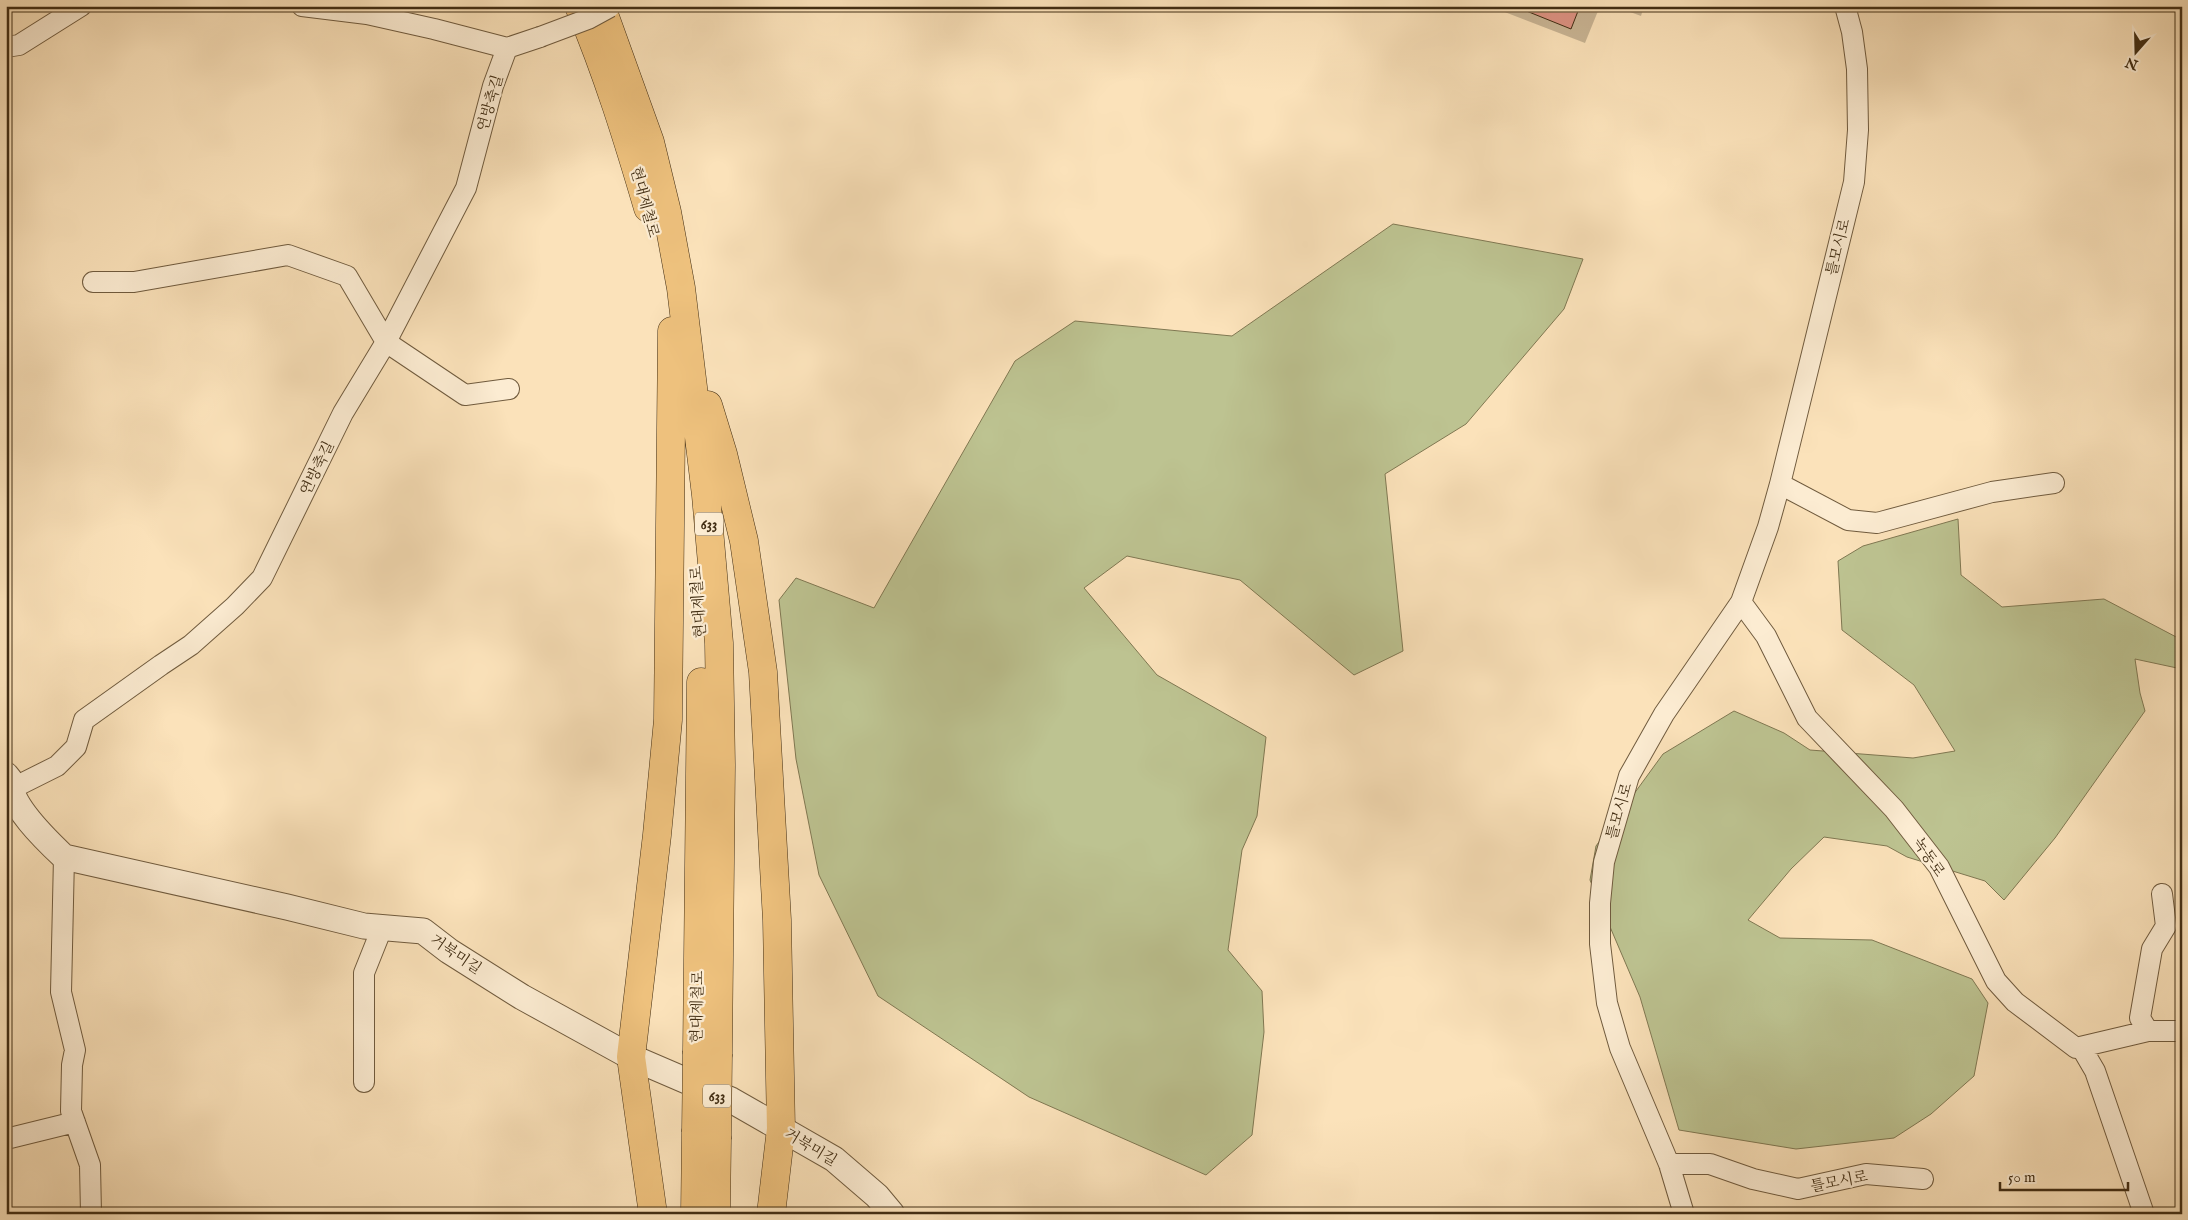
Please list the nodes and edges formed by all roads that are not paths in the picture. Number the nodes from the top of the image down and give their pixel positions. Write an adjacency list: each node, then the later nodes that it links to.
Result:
1 (80, 6): 7 (street)
2 (302, 6): 8 (street)
3 (579, 6): 10 (highway, 현대제철로 / 633)
4 (600, 6): 10 (highway, 현대제철로 / 633)
5 (610, 6): 8 (street, bridge)
6 (1845, 6): 14 (street, 틀모시로)
7 (6, 47)
8 (507, 48): 11 (street, 연방축길)
9 (93, 282): 11 (street)
10 (680, 333): 23 (highway); 26 (highway); 27 (highway, 현대제철로 / 633, bridge)
11 (386, 342): 12 (street); 16 (street, 연방축길)
12 (509, 389)
13 (2054, 483): 14 (street)
14 (1780, 484): 15 (street, 틀모시로)
15 (1741, 602): 22 (street, 녹동로); 29 (street, 틀모시로)
16 (7, 785): 17 (street)
17 (64, 857): 19 (street, 거북미길); 25 (street)
18 (2162, 894): 20 (street)
19 (382, 928): 23 (street, 거북미길); 24 (street)
20 (2148, 1031): 21 (street); 22 (street)
21 (2182, 1031)
22 (2081, 1047): 38 (street)
23 (631, 1057): 26 (street, 거북미길); 32 (highway)
24 (364, 1082)
25 (75, 1122): 28 (street); 31 (street)
26 (781, 1129): 35 (highway); 36 (street, 거북미길)
27 (706, 1135): 33 (highway, 현대제철로 / 633); 34 (highway, 현대제철로 / 633)
28 (6, 1139)
29 (1669, 1164): 30 (street, 틀모시로); 37 (street, 틀모시로)
30 (1923, 1178)
31 (91, 1214)
32 (653, 1214)
33 (695, 1214)
34 (716, 1214)
35 (771, 1214)
36 (892, 1214)
37 (1684, 1214)
38 (2144, 1214)

